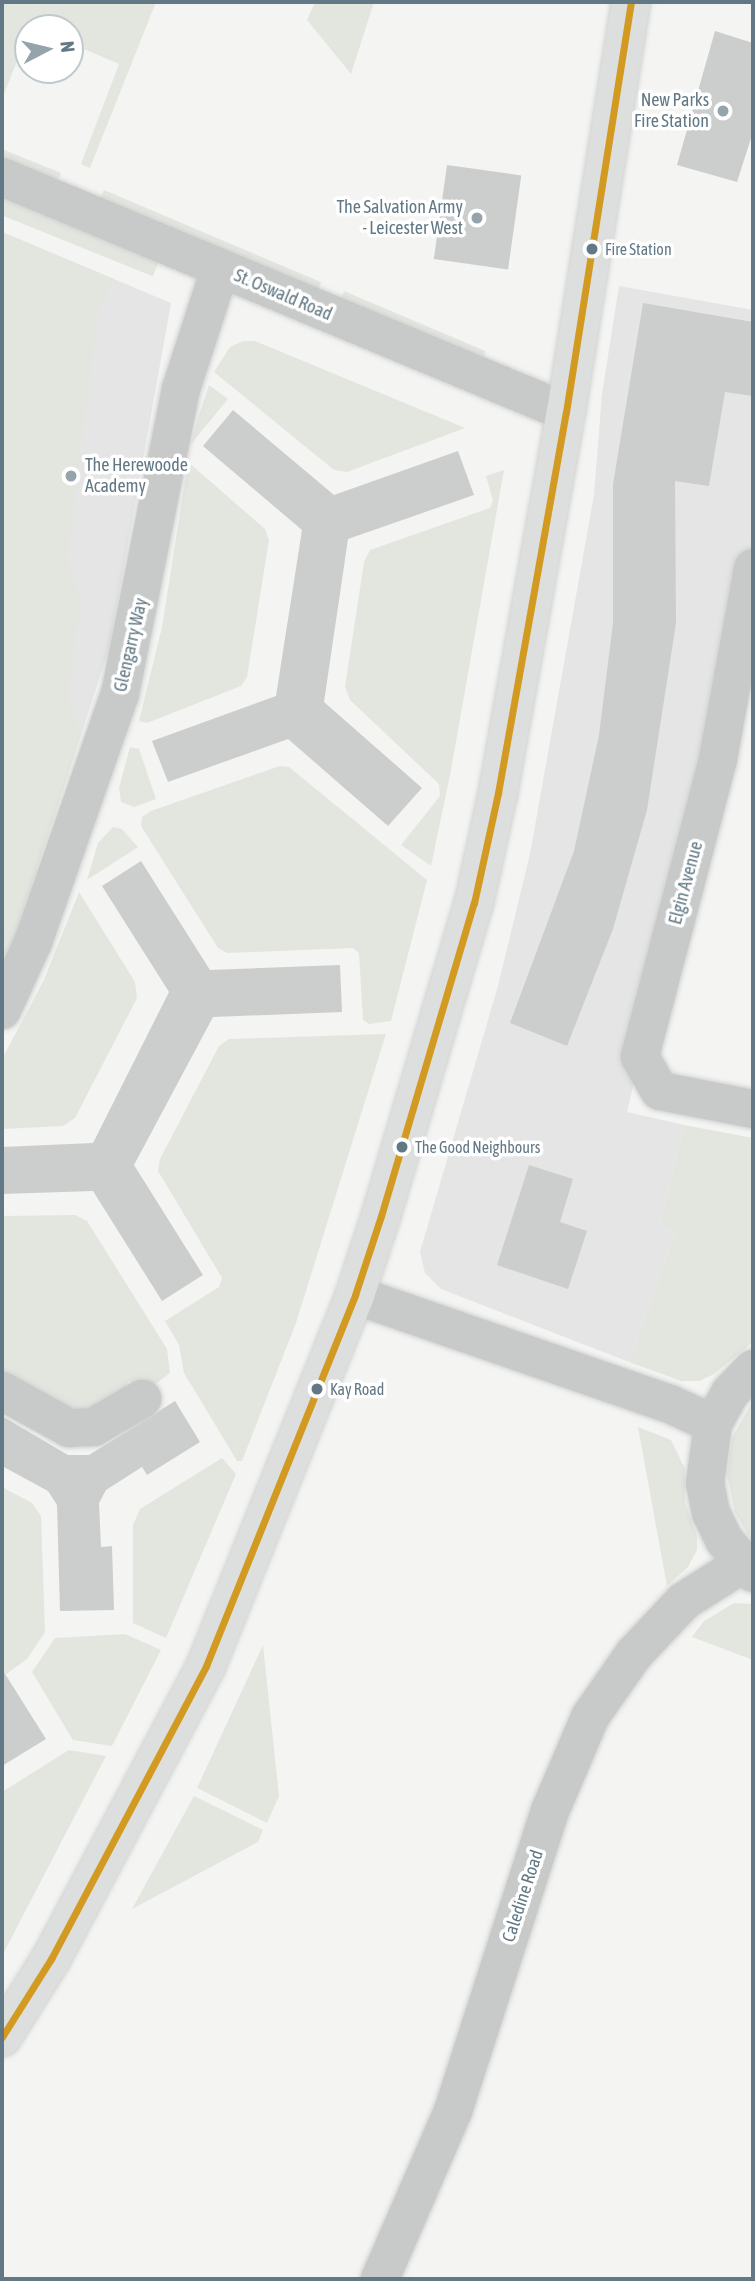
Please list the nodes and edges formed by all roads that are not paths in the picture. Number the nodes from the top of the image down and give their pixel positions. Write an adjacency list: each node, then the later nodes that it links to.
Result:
1 (631, 2): 4 (street)
2 (2, 177): 3 (street, St. Oswald Road)
3 (220, 269): 4 (street, St. Oswald Road); 6 (street, Glengarry Way)
4 (566, 412): 8 (street)
5 (753, 573): 7 (street, Elgin Avenue)
6 (2, 1010)
7 (753, 1109)
8 (355, 1295): 12 (street); 14 (street)
9 (753, 1369): 12 (street)
10 (2, 1391): 11 (street)
11 (142, 1399)
12 (713, 1424): 13 (street)
13 (748, 1569): 15 (street, Caledine Road)
14 (2, 2037)
15 (380, 2279)

